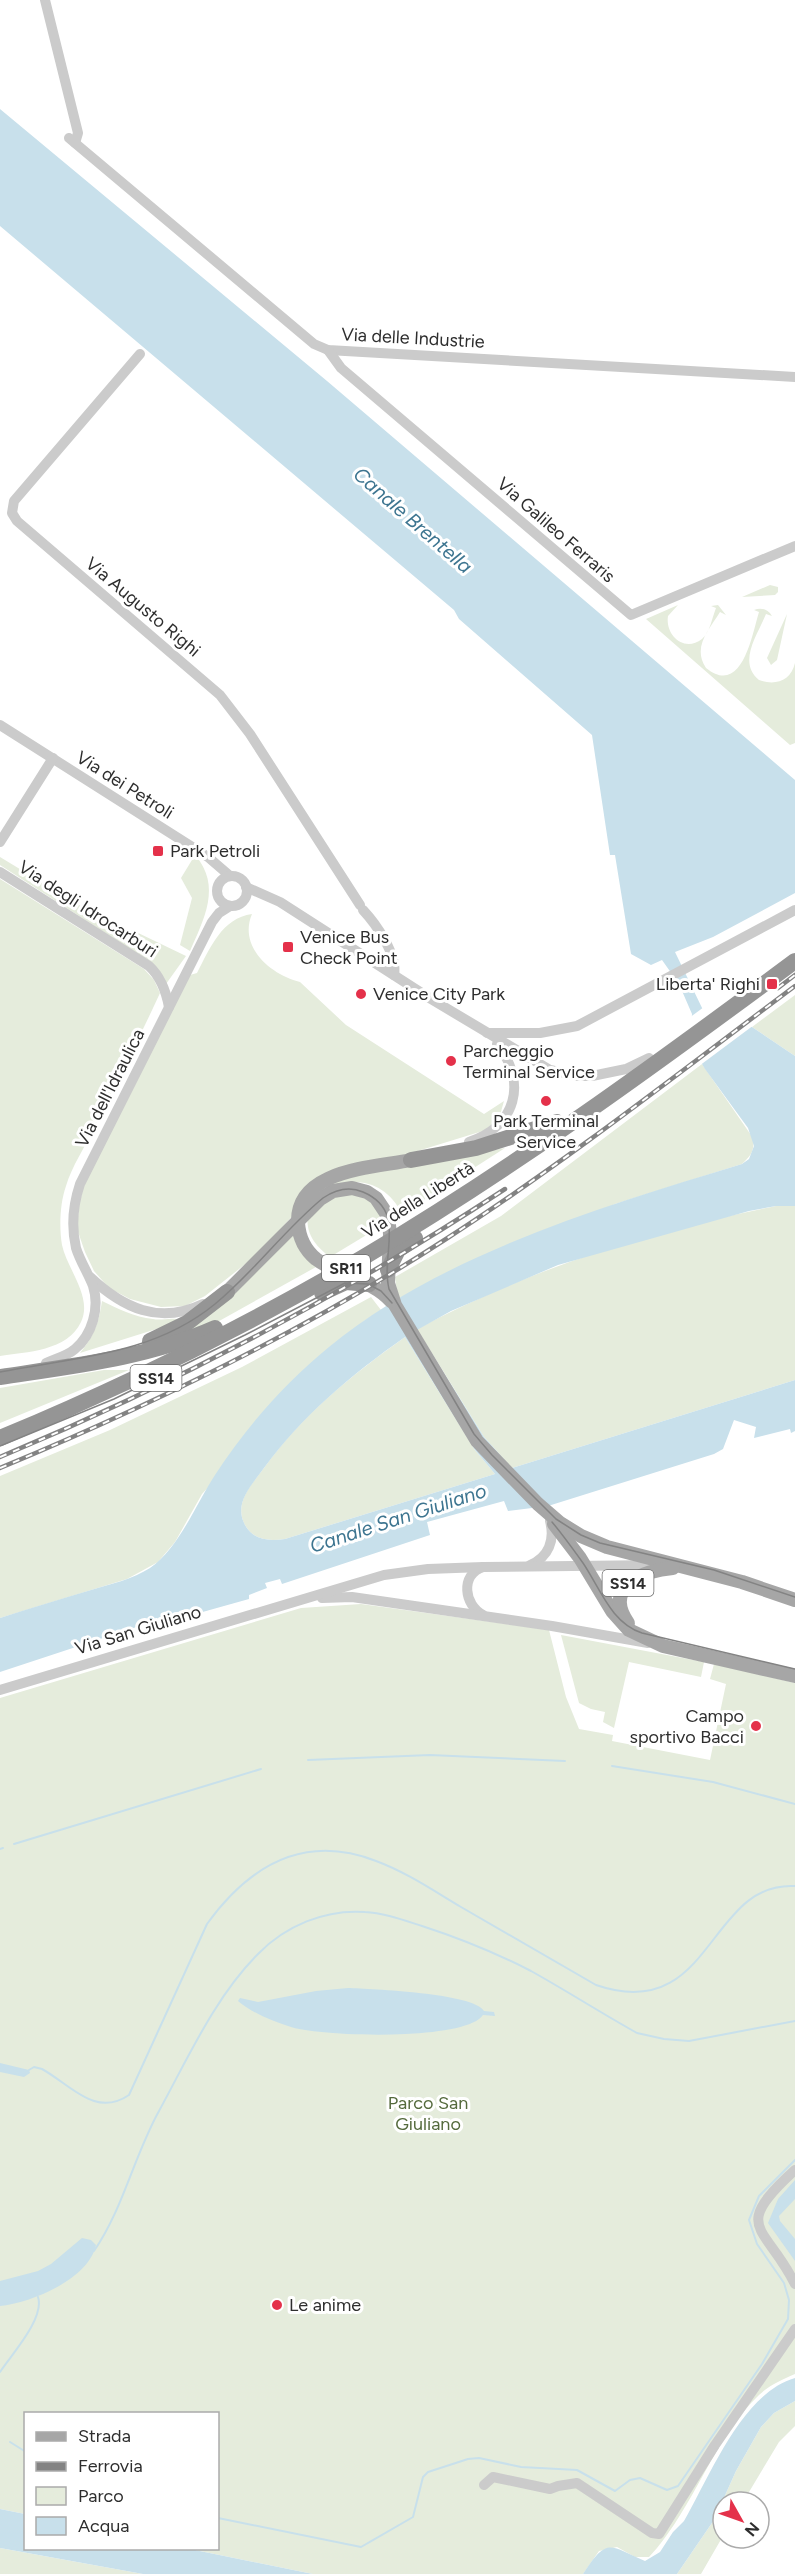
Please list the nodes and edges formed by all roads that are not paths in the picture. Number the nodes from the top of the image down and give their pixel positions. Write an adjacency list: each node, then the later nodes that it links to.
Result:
1 (45, 0): 2 (street, Via delle Industrie)
2 (328, 350): 4 (street, Via delle Industrie); 5 (street, Via Galileo Ferraris)
3 (140, 354): 22 (street, Via Augusto Righi)
4 (795, 376)
5 (795, 546)
6 (0, 725): 7 (street, Via dei Petroli)
7 (53, 758): 8 (street); 9 (street, Via dei Petroli)
8 (0, 842)
9 (189, 844): 11 (street, Via dei Petroli); 12 (street)
10 (0, 872): 24 (street, Via degli Idrocarburi)
11 (230, 876): 12 (street); 13 (street)
12 (219, 884): 14 (street)
13 (246, 886): 15 (street); 16 (street)
14 (220, 899): 17 (street); 19 (street, Via dell'Idraulica)
15 (244, 900): 16 (street); 17 (street)
16 (280, 902): 22 (street)
17 (230, 906): 19 (street, Via dell'Idraulica)
18 (795, 910): 25 (street)
19 (212, 922): 24 (street, Via dell'Idraulica)
20 (795, 949): 23 (highway, Via della Libertà / SR11)
21 (795, 961): 23 (highway, Via della Libertà / SR11)
22 (394, 975): 25 (street)
23 (744, 993): 27 (highway, Via della Libertà / SR11)
24 (169, 1007): 33 (street, Via dell'Idraulica)
25 (489, 1035): 26 (street); 29 (street)
26 (518, 1052): 28 (street); 29 (street)
27 (666, 1052): 28 (highway, Via della Libertà / SR11); 32 (highway); 40 (highway, Via della Libertà / SR11)
28 (649, 1058): 30 (highway, Via della Libertà / SR11)
29 (509, 1060): 31 (street)
30 (557, 1122): 31 (highway, SS14); 39 (highway, Via della Libertà / SR11)
31 (411, 1160): 34 (main road, SS14)
32 (388, 1270): 35 (main road, SS14); 36 (main road, SS14)
33 (88, 1275): 35 (street, Via dell'Idraulica); 37 (street, Via dell'Idraulica)
34 (369, 1284): 36 (main road, SS14); 41 (highway, SS14)
35 (228, 1292): 37 (highway, SS14)
36 (395, 1305): 42 (main road, SS14)
37 (46, 1363): 38 (highway, SS14)
38 (0, 1371)
39 (0, 1377)
40 (0, 1435)
41 (0, 1446)
42 (543, 1510): 43 (main road, Via San Giuliano / SS14); 44 (street); 46 (main road, Via San Giuliano / SS14)
43 (584, 1565): 44 (street, Via San Giuliano); 46 (street, Via San Giuliano); 50 (main road, Via San Giuliano / SS14)
44 (525, 1566): 45 (street, Via San Giuliano)
45 (483, 1567): 48 (street, Via San Giuliano); 49 (street)
46 (682, 1567): 47 (main road, Via San Giuliano / SS14); 50 (main road, SS14)
47 (795, 1600)
48 (286, 1604): 49 (street, Via San Giuliano); 53 (street, Via San Giuliano)
49 (483, 1616): 51 (street, Via San Giuliano)
50 (640, 1636): 51 (main road, Via San Giuliano / SS14)
51 (663, 1646): 52 (main road, Via San Giuliano / SS14)
52 (795, 1676)
53 (0, 1690)
54 (795, 2170): 55 (street)
55 (795, 2284)
56 (795, 2329): 57 (street)
57 (484, 2485)

